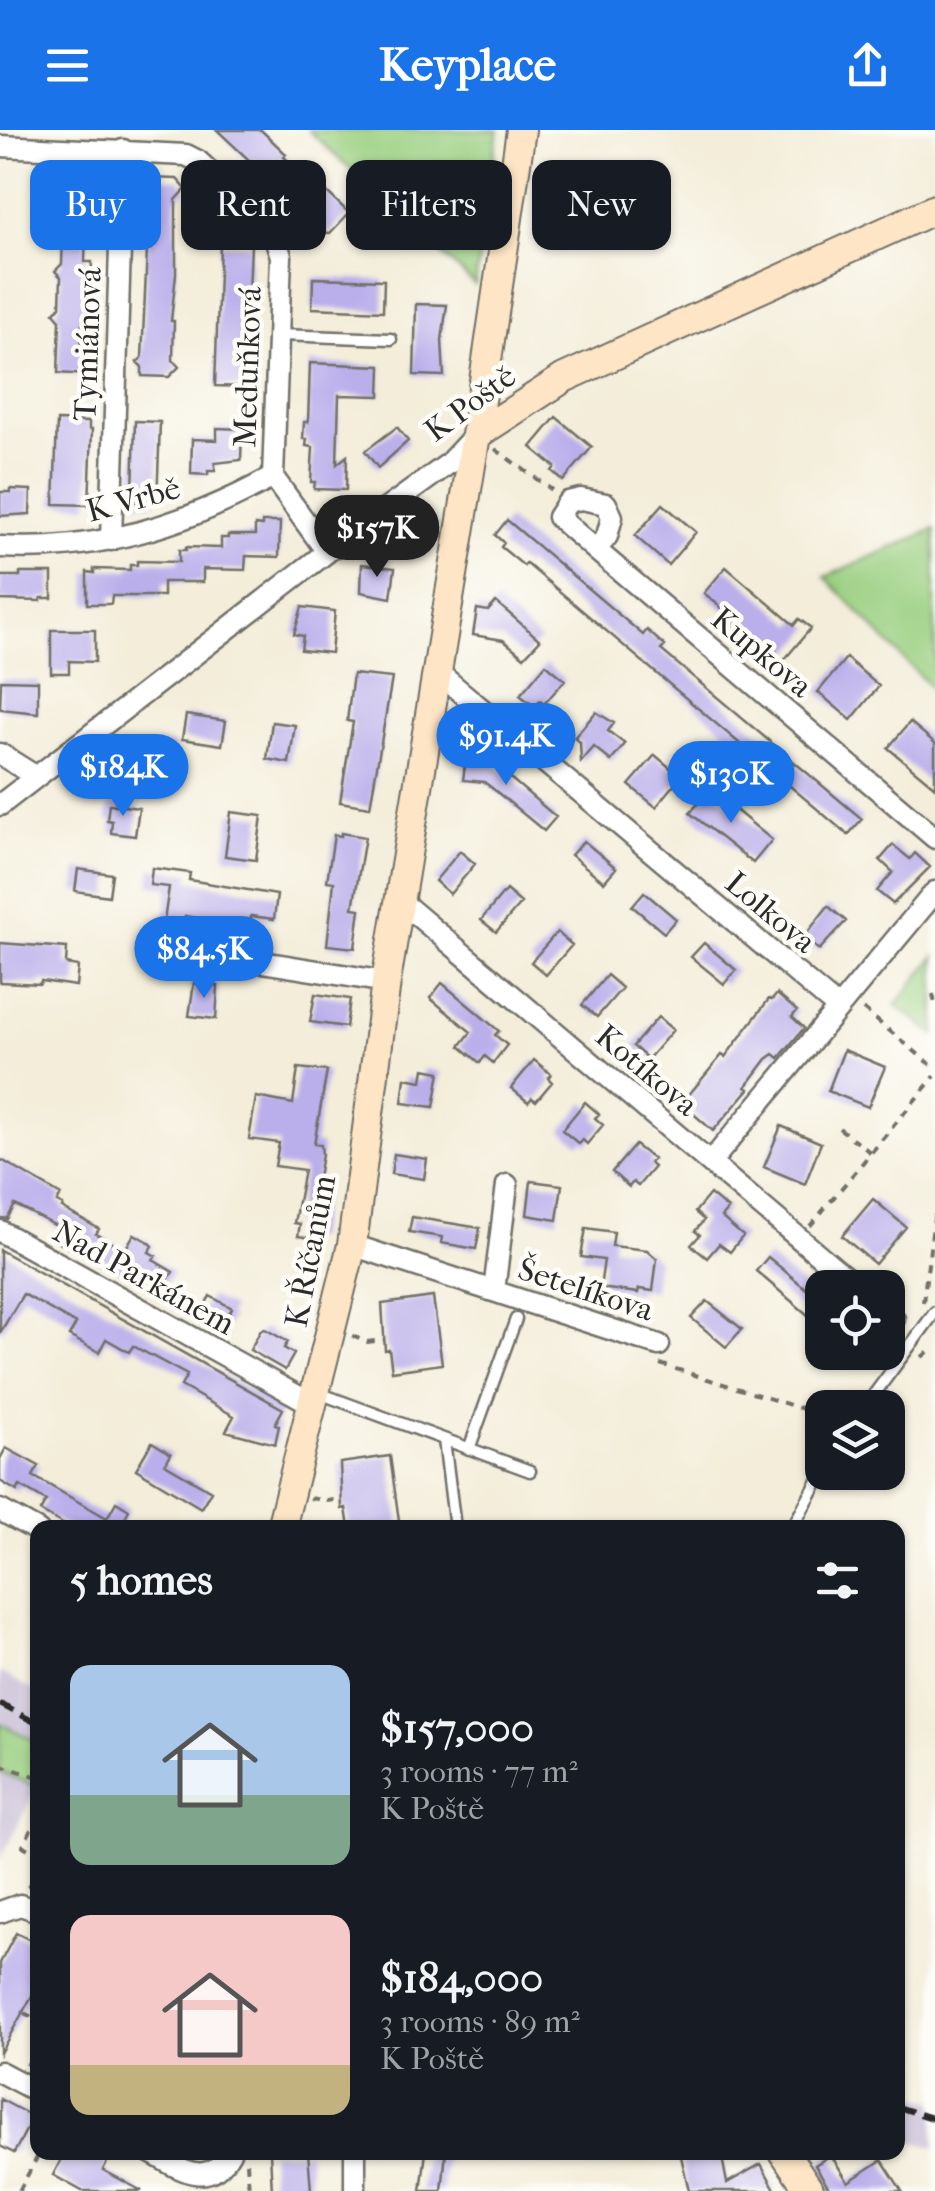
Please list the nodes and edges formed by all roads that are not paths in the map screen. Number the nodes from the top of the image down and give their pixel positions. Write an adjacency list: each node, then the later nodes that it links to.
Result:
1 (521, 130): 7 (street, K Říčanům)
2 (0, 146): 3 (street, Meduňková)
3 (123, 150): 5 (street, Meduňková); 9 (street, Tymiánová)
4 (935, 210): 7 (street, K Poště)
5 (280, 335): 6 (lane); 8 (street, Meduňková)
6 (391, 339)
7 (476, 435): 12 (street, K Poště); 13 (street, K Říčanům)
8 (273, 477): 9 (street, K Vrbě); 12 (street, Meduňková)
9 (110, 540): 10 (street, K Vrbě)
10 (0, 547)
11 (596, 550): 11 (street, Kupkova); 17 (street, Kupkova)
12 (326, 552): 15 (street, K Poště)
13 (435, 670): 19 (street, K Říčanům); 22 (street, Lolkova)
14 (0, 754): 15 (street)
15 (34, 776): 16 (street, K Poště)
16 (0, 805)
17 (935, 838)
18 (935, 892): 22 (street)
19 (398, 899): 21 (street, K Říčanům); 23 (street, Kotíkova)
20 (194, 951): 21 (street)
21 (386, 982): 26 (street, K Říčanům)
22 (843, 1002): 23 (street)
23 (710, 1163): 27 (street, Kotíkova)
24 (507, 1185): 28 (street, Šetelíkova)
25 (0, 1230): 33 (street, Nad Parkánem)
26 (352, 1246): 28 (street, Šetelíkova); 33 (street, K Říčanům)
27 (837, 1270)
28 (494, 1291): 31 (street, Šetelíkova)
29 (935, 1312): 32 (lane)
30 (516, 1319): 35 (lane)
31 (659, 1344)
32 (877, 1390)
33 (314, 1398): 34 (lane); 39 (street, K Říčanům)
34 (444, 1440): 35 (lane); 40 (lane)
35 (468, 1448): 36 (lane)
36 (530, 1471)
37 (812, 1490): 41 (lane)
38 (0, 1510): 42 (street)
39 (283, 1520)
40 (454, 1520)
41 (796, 1520)
42 (30, 1527)
43 (30, 1908): 44 (street)
44 (0, 1912)
45 (0, 2072): 46 (street)
46 (30, 2088)
47 (164, 2160): 48 (street)
48 (225, 2160)
49 (355, 2160): 51 (street)
50 (789, 2160): 52 (street)
51 (355, 2191)
52 (810, 2191)

